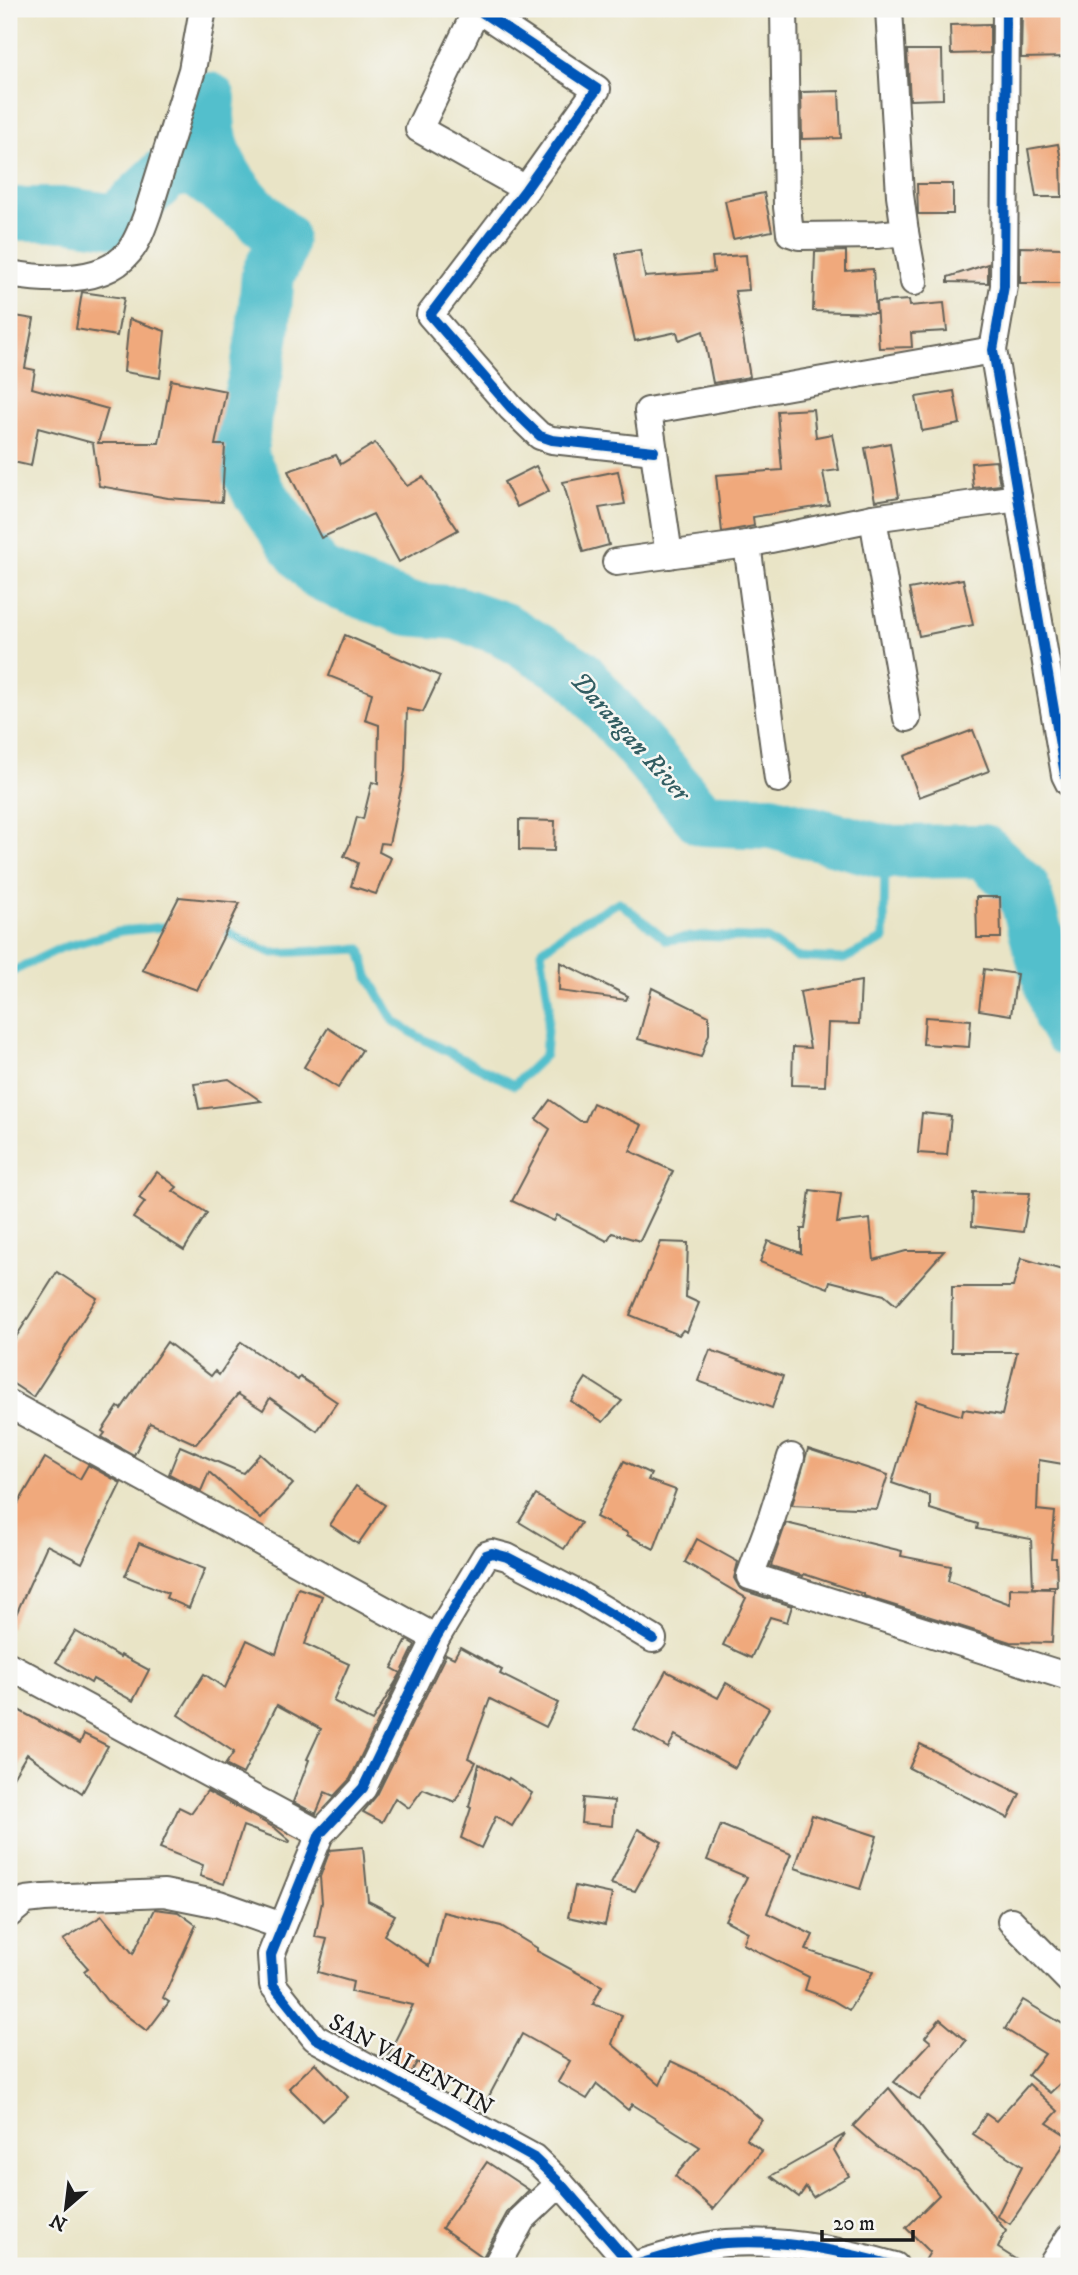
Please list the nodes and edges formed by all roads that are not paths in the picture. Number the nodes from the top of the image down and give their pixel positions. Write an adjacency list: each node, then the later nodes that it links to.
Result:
1 (204, 9): 8 (street)
2 (477, 9): 6 (street); 6 (street)
3 (785, 9): 7 (street)
4 (889, 9): 7 (street)
5 (1006, 9): 10 (street)
6 (526, 189): 11 (street)
7 (905, 232): 9 (street)
8 (9, 274)
9 (914, 282)
10 (993, 350): 11 (street); 12 (street)
11 (654, 452): 15 (street)
12 (1018, 498): 13 (street); 18 (street)
13 (873, 518): 14 (street); 17 (street)
14 (747, 544): 15 (street); 19 (street)
15 (669, 555): 16 (street)
16 (616, 562)
17 (907, 718)
18 (1065, 746): 20 (street)
19 (778, 779)
20 (1069, 783)
21 (9, 1404): 23 (street)
22 (791, 1457): 26 (street)
23 (436, 1638): 24 (street, SAN VALENTIN); 27 (street, SAN VALENTIN)
24 (653, 1639)
25 (9, 1666): 27 (street)
26 (1069, 1677)
27 (320, 1834): 30 (street, SAN VALENTIN)
28 (9, 1914): 30 (street)
29 (1011, 1921): 31 (street)
30 (282, 1926): 32 (street, SAN VALENTIN)
31 (1069, 1980)
32 (560, 2183): 34 (street); 35 (street, SAN VALENTIN)
33 (1069, 2238): 36 (street)
34 (496, 2266)
35 (895, 2266)
36 (1051, 2266)

